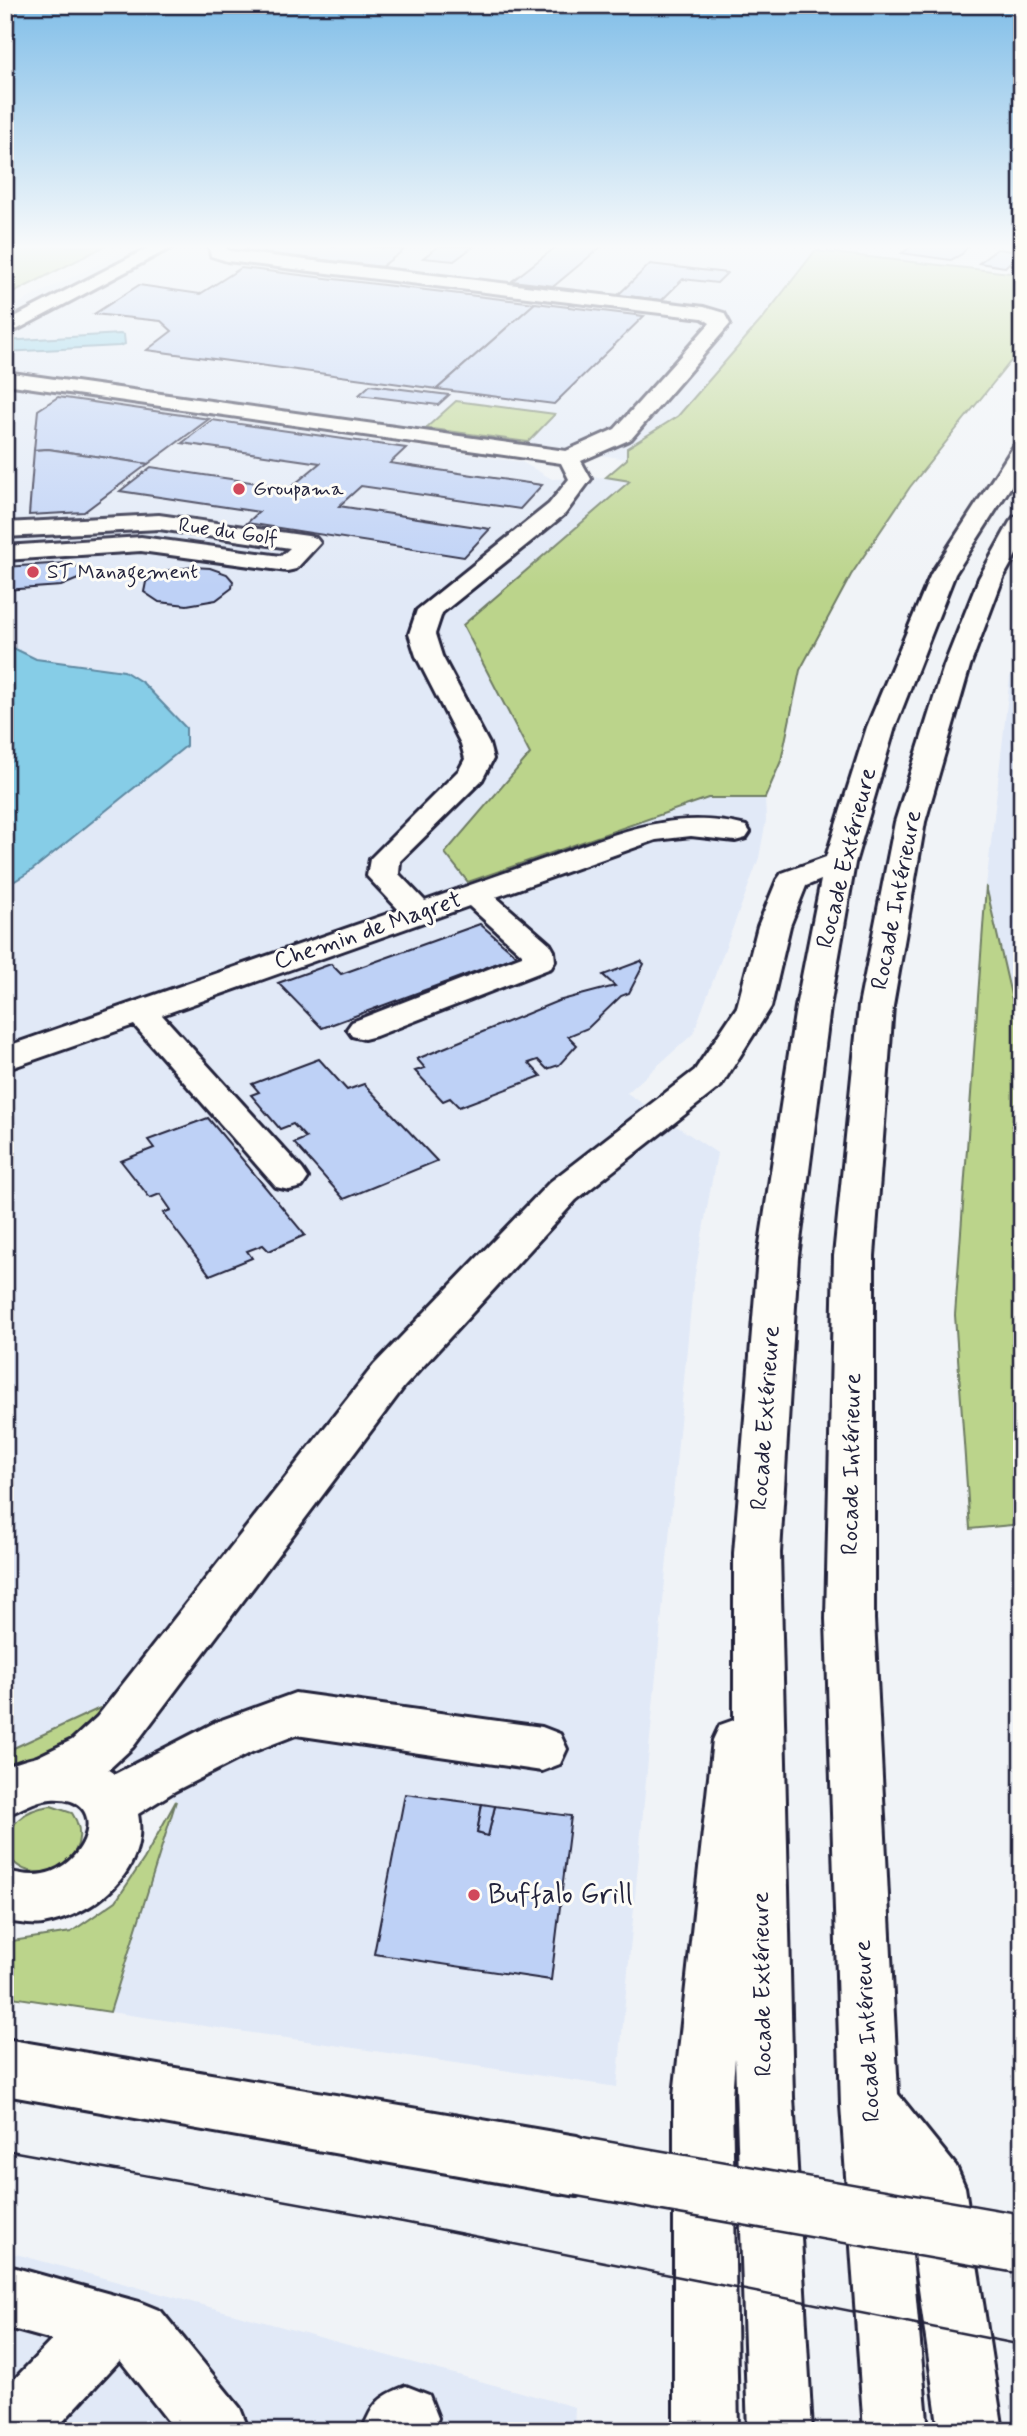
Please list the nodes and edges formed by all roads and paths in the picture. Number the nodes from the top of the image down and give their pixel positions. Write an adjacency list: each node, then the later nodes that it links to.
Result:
1 (689, 360): 4 (main road)
2 (5, 378): 4 (main road)
3 (1022, 451): 11 (main road, Rocade Extérieure)
4 (575, 468): 13 (main road)
5 (1022, 522): 24 (main road, Rocade Intérieure)
6 (5, 530): 7 (main road)
7 (120, 534): 8 (main road); 9 (main road)
8 (5, 553)
9 (287, 564)
10 (735, 832): 12 (main road, Chemin de Magret)
11 (841, 863): 18 (main road, Rocade Extérieure); 20 (main road)
12 (474, 894): 13 (main road, Chemin de Magret); 15 (main road)
13 (420, 913): 14 (main road, Chemin de Magret)
14 (140, 1011): 16 (main road, Chemin de Magret); 17 (main road)
15 (364, 1029)
16 (5, 1059)
17 (289, 1178)
18 (757, 1553): 30 (main road); 31 (main road, Rocade Extérieure)
19 (542, 1749): 21 (main road)
20 (28, 1784): 21 (main road)
21 (110, 1804): 22 (main road)
22 (5, 1896)
23 (5, 2067): 25 (main road, bridge)
24 (870, 2105): 32 (main road, Rocade Intérieure); 33 (main road)
25 (1022, 2244)
26 (5, 2296): 27 (main road)
27 (110, 2325): 28 (main road); 29 (main road)
28 (10, 2431)
29 (217, 2431)
30 (706, 2431)
31 (780, 2431)
32 (896, 2431)
33 (971, 2431)

